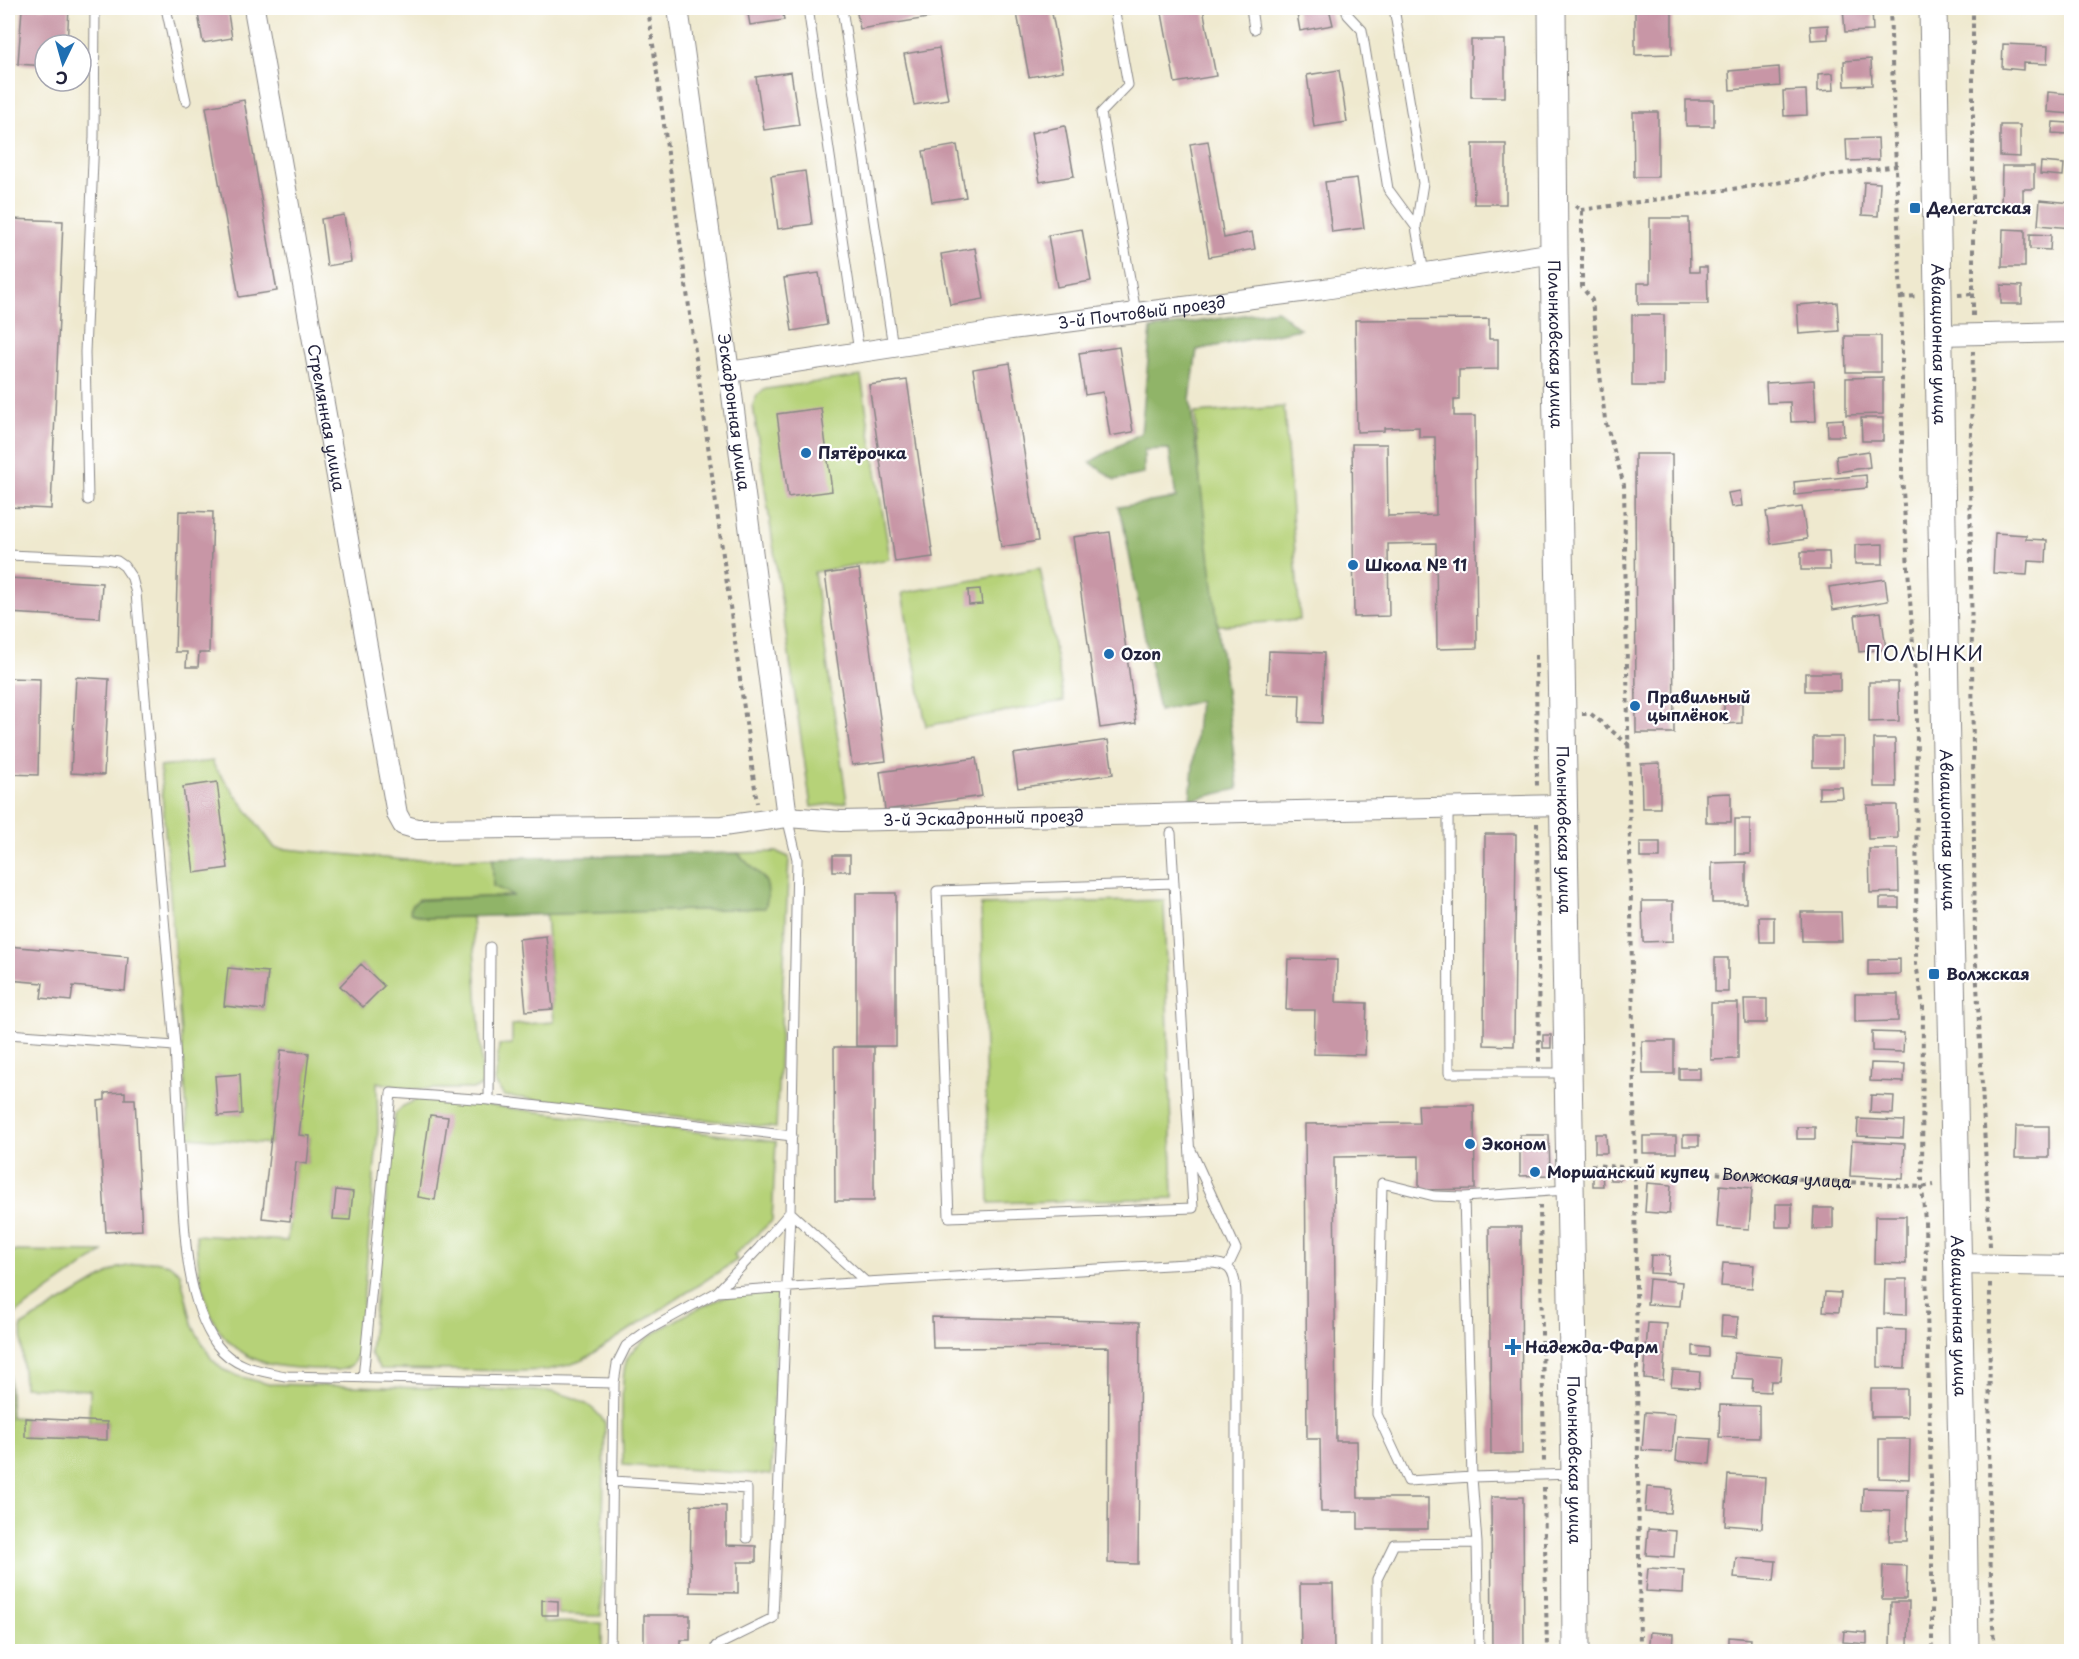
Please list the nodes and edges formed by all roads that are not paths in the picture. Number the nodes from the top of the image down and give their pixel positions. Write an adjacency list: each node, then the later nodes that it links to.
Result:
1 (95, 8): 24 (lane)
2 (165, 8): 14 (lane)
3 (254, 8): 29 (street, Стремянная улица)
4 (678, 8): 23 (street, Эскадронная улица)
5 (808, 8): 22 (lane)
6 (842, 8): 21 (lane)
7 (1114, 8): 18 (lane)
8 (1251, 8): 13 (lane)
9 (1346, 8): 15 (lane)
10 (1394, 8): 15 (lane)
11 (1552, 8): 16 (street, Полынковская улица)
12 (1933, 8): 20 (street, Авиационная улица)
13 (1254, 29)
14 (186, 101)
15 (1416, 228): 17 (lane)
16 (1554, 253): 17 (street, 3-й Почтовый проезд); 26 (street, Полынковская улица)
17 (1424, 273): 18 (street, 3-й Почтовый проезд)
18 (1136, 313): 21 (street, 3-й Почтовый проезд)
19 (2072, 332): 20 (street)
20 (1938, 335): 42 (street, Авиационная улица)
21 (893, 347): 22 (street, 3-й Почтовый проезд)
22 (859, 352): 23 (street, 3-й Почтовый проезд)
23 (729, 372): 28 (street, Эскадронная улица)
24 (88, 500)
25 (8, 555): 34 (lane)
26 (1564, 805): 27 (street, 3-й Эскадронный проезд); 35 (street, Полынковская улица)
27 (1448, 808): 28 (street, 3-й Эскадронный проезд); 35 (lane)
28 (787, 817): 29 (street, 3-й Эскадронный проезд); 37 (lane)
29 (403, 825)
30 (1171, 833): 31 (lane)
31 (1174, 884): 38 (lane); 38 (lane)
32 (490, 947): 36 (lane)
33 (8, 1034): 34 (lane)
34 (175, 1046): 48 (lane)
35 (1567, 1073): 39 (street, Полынковская улица)
36 (489, 1100): 37 (lane); 48 (lane)
37 (792, 1136): 41 (lane)
38 (1189, 1145): 43 (lane)
39 (1569, 1190): 40 (lane); 50 (street, Полынковская улица)
40 (1464, 1197): 51 (lane); 51 (lane)
41 (790, 1212): 45 (lane); 46 (lane); 47 (lane)
42 (1957, 1264): 44 (street); 61 (street, Авиационная улица)
43 (1228, 1266): 45 (lane); 57 (lane)
44 (2072, 1266)
45 (866, 1282): 46 (lane)
46 (787, 1286): 47 (lane); 56 (lane)
47 (717, 1292): 49 (lane)
48 (363, 1378): 49 (lane)
49 (614, 1383): 52 (lane)
50 (1575, 1474): 51 (lane); 60 (street, Полынковская улица)
51 (1472, 1477): 54 (lane)
52 (613, 1481): 53 (lane); 55 (lane)
53 (747, 1538)
54 (1477, 1543): 58 (lane); 59 (lane)
55 (610, 1652)
56 (716, 1652)
57 (1236, 1652)
58 (1377, 1652)
59 (1479, 1652)
60 (1576, 1652)
61 (1965, 1652)

